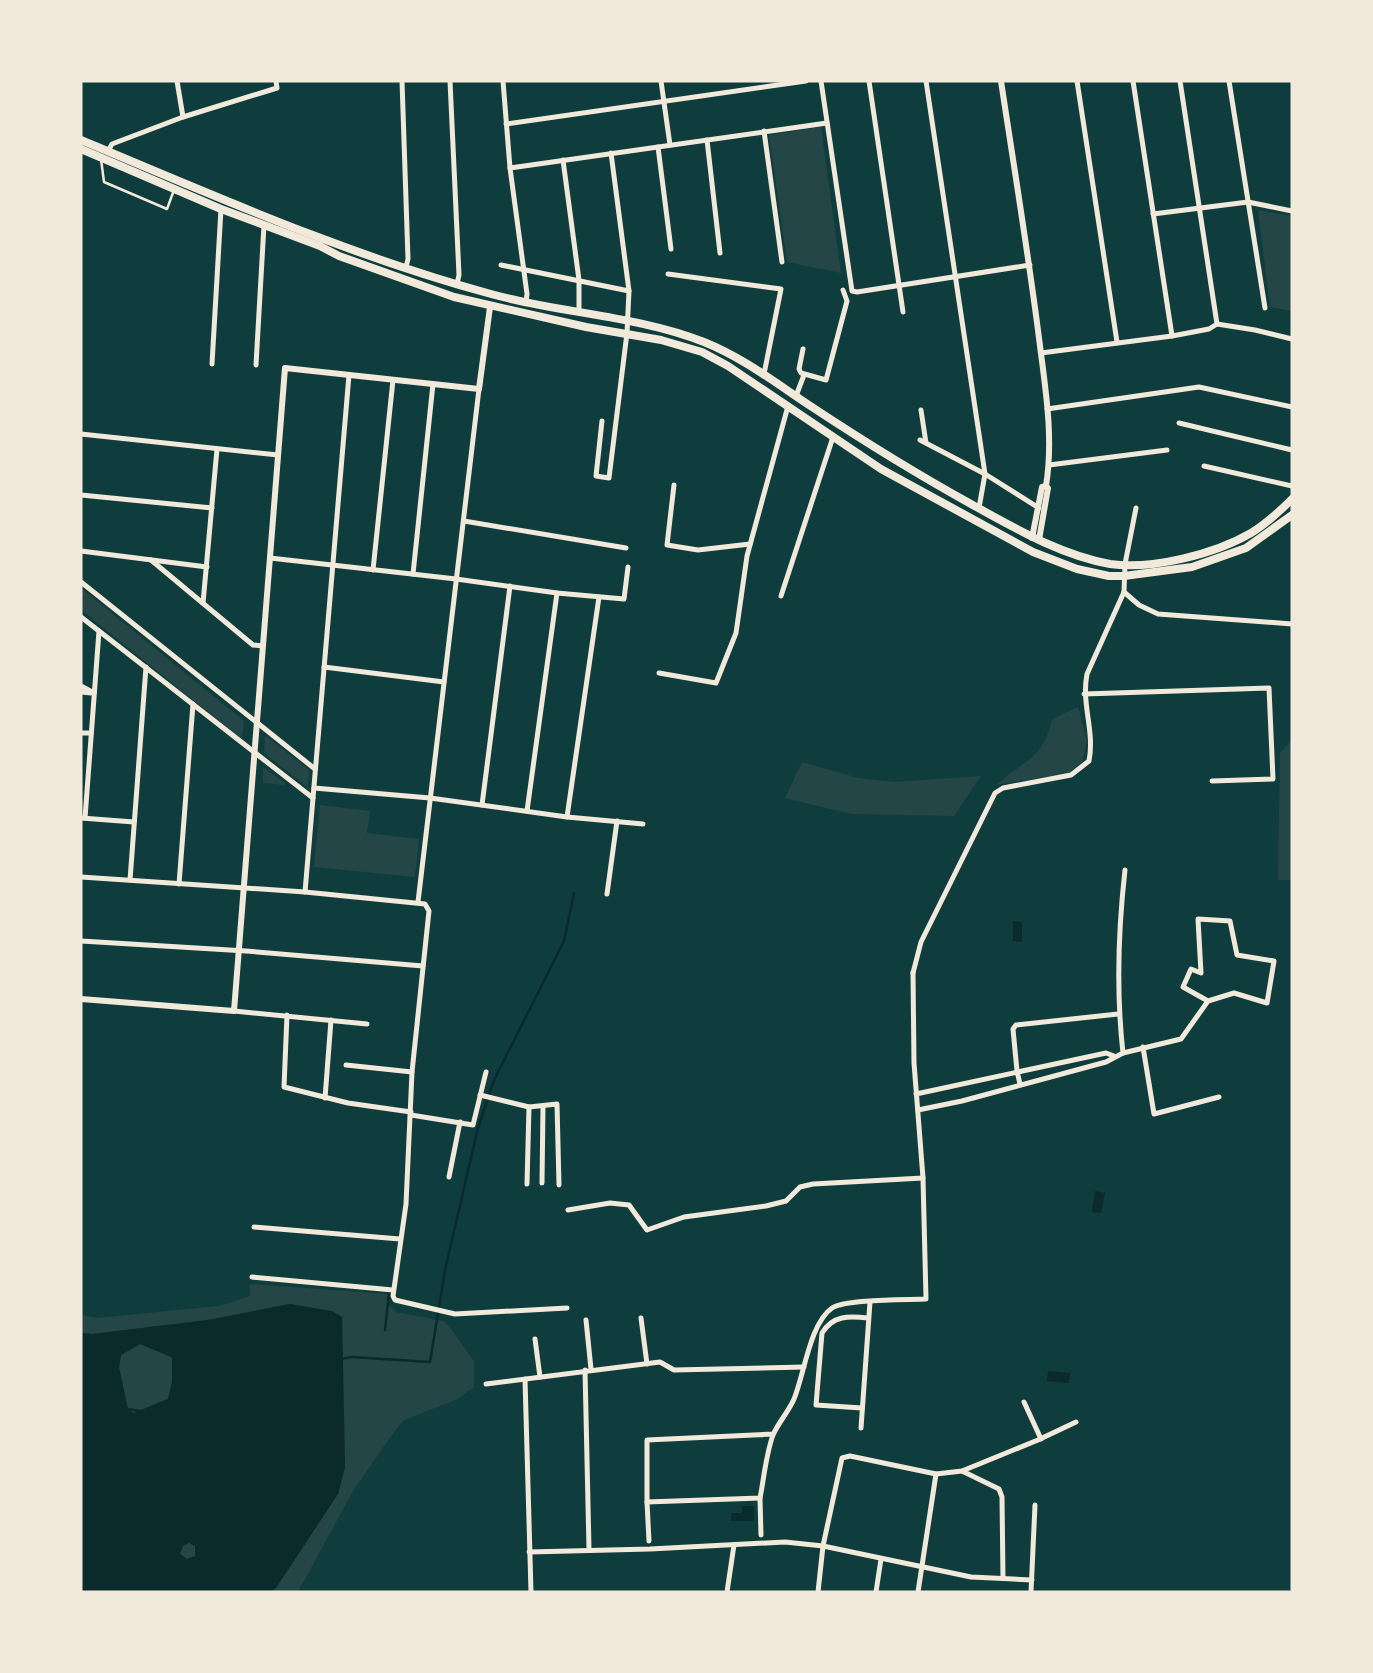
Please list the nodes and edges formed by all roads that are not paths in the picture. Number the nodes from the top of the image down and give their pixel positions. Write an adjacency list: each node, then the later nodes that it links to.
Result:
1 (177, 81): 17 (street)
2 (276, 81): 17 (street)
3 (402, 81): 43 (street)
4 (450, 81): 48 (street)
5 (502, 81): 19 (street)
6 (661, 81): 16 (street)
7 (806, 81): 16 (street)
8 (821, 81): 18 (street)
9 (869, 81): 49 (street)
10 (926, 81): 46 (street)
11 (1001, 81): 42 (street)
12 (1077, 81): 62 (street)
13 (1133, 81): 36 (street)
14 (1180, 81): 34 (street)
15 (1229, 81): 32 (street)
16 (664, 102): 19 (street); 23 (street)
17 (183, 117): 26 (street)
18 (827, 123): 20 (street); 49 (street)
19 (506, 124): 30 (street)
20 (764, 131): 22 (street); 40 (street)
21 (81, 140): 26 (main road)
22 (707, 140): 23 (street); 39 (street)
23 (670, 145): 24 (street)
24 (658, 147): 27 (street); 38 (street)
25 (81, 149): 28 (main road)
26 (108, 151): 43 (main road)
27 (611, 154): 29 (street); 51 (street)
28 (101, 158): 31 (main road); 31 (lane)
29 (564, 160): 30 (street); 47 (street)
30 (510, 168): 44 (street)
31 (174, 189): 33 (main road)
32 (1248, 202): 34 (street); 35 (street); 54 (street)
33 (221, 208): 37 (main road); 65 (street)
34 (1200, 208): 36 (street); 58 (street)
35 (1292, 211)
36 (1153, 214): 60 (street)
37 (264, 224): 53 (main road); 66 (street)
38 (671, 250)
39 (720, 253)
40 (782, 262)
41 (501, 265): 44 (street)
42 (1030, 265): 46 (street); 64 (street)
43 (406, 267): 48 (main road)
44 (524, 269): 47 (street); 52 (street)
45 (668, 274): 67 (street)
46 (955, 278): 49 (street); 90 (street)
47 (579, 280): 51 (street); 56 (street)
48 (457, 284): 52 (main road)
49 (898, 286): 55 (street)
50 (843, 290): 69 (street)
51 (629, 291): 57 (street)
52 (526, 302): 56 (main road)
53 (490, 306): 59 (main road); 72 (street)
54 (1265, 308)
55 (903, 312)
56 (579, 313): 57 (main road)
57 (628, 323): 59 (street); 67 (main road)
58 (1217, 324): 60 (street); 61 (street)
59 (627, 333): 74 (main road); 78 (street)
60 (1172, 336): 62 (street)
61 (1292, 340)
62 (1116, 342): 64 (street)
63 (803, 349): 69 (street)
64 (1040, 353): 76 (street)
65 (212, 364)
66 (256, 365)
67 (764, 374): 73 (main road)
68 (350, 375): 70 (street); 87 (street); 108 (street)
69 (804, 375): 73 (street)
70 (393, 380): 71 (street); 111 (street)
71 (433, 384): 72 (street); 112 (street)
72 (479, 389): 100 (street)
73 (796, 396): 96 (main road)
74 (788, 406): 81 (main road); 102 (street)
75 (1292, 407): 76 (street)
76 (1047, 409): 88 (street)
77 (921, 410): 83 (street)
78 (602, 421)
79 (1178, 423): 86 (street)
80 (81, 434): 84 (street)
81 (834, 437): 113 (main road); 120 (street)
82 (920, 440): 83 (street)
83 (926, 443): 90 (street)
84 (217, 449): 87 (street); 95 (street)
85 (1167, 450): 88 (street)
86 (1292, 450)
87 (278, 455): 105 (street)
88 (1049, 465): 97 (street)
89 (1204, 466): 92 (street)
90 (985, 474): 96 (street); 97 (street)
91 (674, 485): 102 (street)
92 (1292, 486)
93 (81, 494): 95 (street)
94 (1292, 499): 107 (main road)
95 (212, 508): 109 (street)
96 (979, 508): 101 (main road)
97 (1042, 508): 101 (street)
98 (1136, 508): 107 (street)
99 (1292, 515): 113 (main road)
100 (464, 522): 103 (street); 114 (street)
101 (1036, 539): 107 (main road)
102 (750, 544): 128 (street)
103 (626, 548)
104 (81, 551): 106 (street)
105 (270, 558): 108 (street); 125 (street)
106 (151, 560): 109 (street); 121 (street)
107 (1125, 564): 113 (street)
108 (333, 565): 111 (street); 127 (street)
109 (207, 567): 121 (street)
110 (628, 567): 119 (street)
111 (373, 570): 112 (street)
112 (413, 574): 114 (street)
113 (1124, 576): 117 (street)
114 (456, 579): 116 (street); 129 (street)
115 (81, 582): 135 (street)
116 (510, 586): 118 (street); 146 (street)
117 (1124, 592): 123 (street); 133 (street)
118 (557, 593): 119 (street); 147 (street)
119 (598, 596): 148 (street)
120 (782, 596)
121 (204, 603): 125 (street)
122 (81, 617): 124 (street)
123 (1292, 624)
124 (99, 631): 126 (street); 132 (street)
125 (263, 646): 135 (street)
126 (146, 667): 134 (street); 150 (street)
127 (324, 667): 129 (street); 139 (street)
128 (659, 673)
129 (444, 682): 145 (street)
130 (81, 686): 132 (street)
131 (81, 692): 132 (street)
132 (94, 693): 137 (street)
133 (1084, 694): 142 (street); 179 (street)
134 (193, 704): 138 (street); 156 (street)
135 (257, 722): 138 (street); 139 (street)
136 (81, 733): 137 (street)
137 (91, 733): 141 (street)
138 (254, 752): 144 (street); 157 (street)
139 (315, 769): 143 (street)
140 (81, 773): 141 (street)
141 (88, 774): 149 (street)
142 (1212, 781)
143 (314, 788): 144 (street); 145 (street)
144 (313, 798): 158 (street)
145 (430, 798): 146 (street); 160 (street)
146 (482, 805): 147 (street)
147 (527, 811): 148 (street)
148 (568, 817): 151 (street)
149 (83, 818): 150 (street)
150 (134, 822): 155 (street)
151 (617, 824): 152 (street); 159 (street)
152 (643, 824)
153 (1125, 870): 167 (street)
154 (81, 877): 155 (street)
155 (130, 880): 156 (street)
156 (179, 884): 157 (street)
157 (243, 888): 158 (street); 162 (street)
158 (305, 892): 160 (street)
159 (608, 894)
160 (418, 902): 163 (street)
161 (81, 941): 162 (street)
162 (238, 950): 163 (street); 166 (street)
163 (423, 966): 176 (street)
164 (81, 999): 166 (street)
165 (1208, 1001): 165 (street); 171 (street)
166 (234, 1011): 168 (street)
167 (1118, 1014): 172 (street); 175 (street)
168 (287, 1015): 169 (street); 182 (street)
169 (331, 1020): 170 (street); 182 (street)
170 (367, 1024)
171 (1143, 1047): 172 (street); 181 (street)
172 (1122, 1053): 173 (street)
173 (1114, 1056): 175 (street); 178 (street)
174 (346, 1065): 176 (street)
175 (1016, 1071): 178 (street); 179 (street)
176 (412, 1072): 186 (street)
177 (486, 1072): 180 (street)
178 (1020, 1084): 185 (street)
179 (916, 1094): 185 (street)
180 (486, 1097): 184 (street); 187 (street)
181 (1219, 1097)
182 (325, 1098): 186 (street)
183 (543, 1106): 184 (street); 191 (street); 192 (street)
184 (529, 1107): 190 (street)
185 (918, 1110): 189 (street)
186 (411, 1113): 187 (street); 195 (street)
187 (460, 1122): 188 (street)
188 (448, 1177)
189 (923, 1178): 193 (street); 198 (street)
190 (527, 1184)
191 (542, 1184)
192 (559, 1185)
193 (568, 1210)
194 (254, 1227): 195 (street)
195 (400, 1239): 197 (street)
196 (252, 1277): 197 (street)
197 (393, 1290): 199 (street)
198 (870, 1302): 201 (street); 205 (street)
199 (567, 1308)
200 (641, 1318): 204 (street)
201 (868, 1318): 211 (street); 211 (street)
202 (586, 1320): 206 (street)
203 (535, 1339): 207 (street)
204 (647, 1364): 205 (street); 206 (street)
205 (804, 1366): 214 (street)
206 (588, 1370): 207 (street); 225 (street)
207 (540, 1376): 208 (street)
208 (526, 1379): 209 (street); 226 (street)
209 (486, 1384)
210 (1024, 1402): 215 (street)
211 (862, 1408): 213 (street)
212 (1076, 1422): 215 (street)
213 (861, 1428)
214 (773, 1434): 218 (street); 219 (street)
215 (1041, 1439): 216 (street)
216 (962, 1470): 217 (street); 229 (street)
217 (936, 1474): 224 (street); 228 (street)
218 (760, 1498): 219 (street); 221 (street)
219 (647, 1502): 222 (street)
220 (1035, 1505): 230 (street)
221 (761, 1535)
222 (649, 1541)
223 (734, 1545): 224 (street); 225 (street); 232 (street)
224 (823, 1546): 227 (street); 233 (street)
225 (589, 1549): 226 (street)
226 (529, 1552): 231 (street)
227 (880, 1559): 228 (street); 234 (street)
228 (920, 1567): 229 (street); 235 (street)
229 (1003, 1578): 230 (street)
230 (1032, 1580): 236 (street)
231 (531, 1592)
232 (727, 1592)
233 (818, 1592)
234 (876, 1592)
235 (918, 1592)
236 (1032, 1592)

